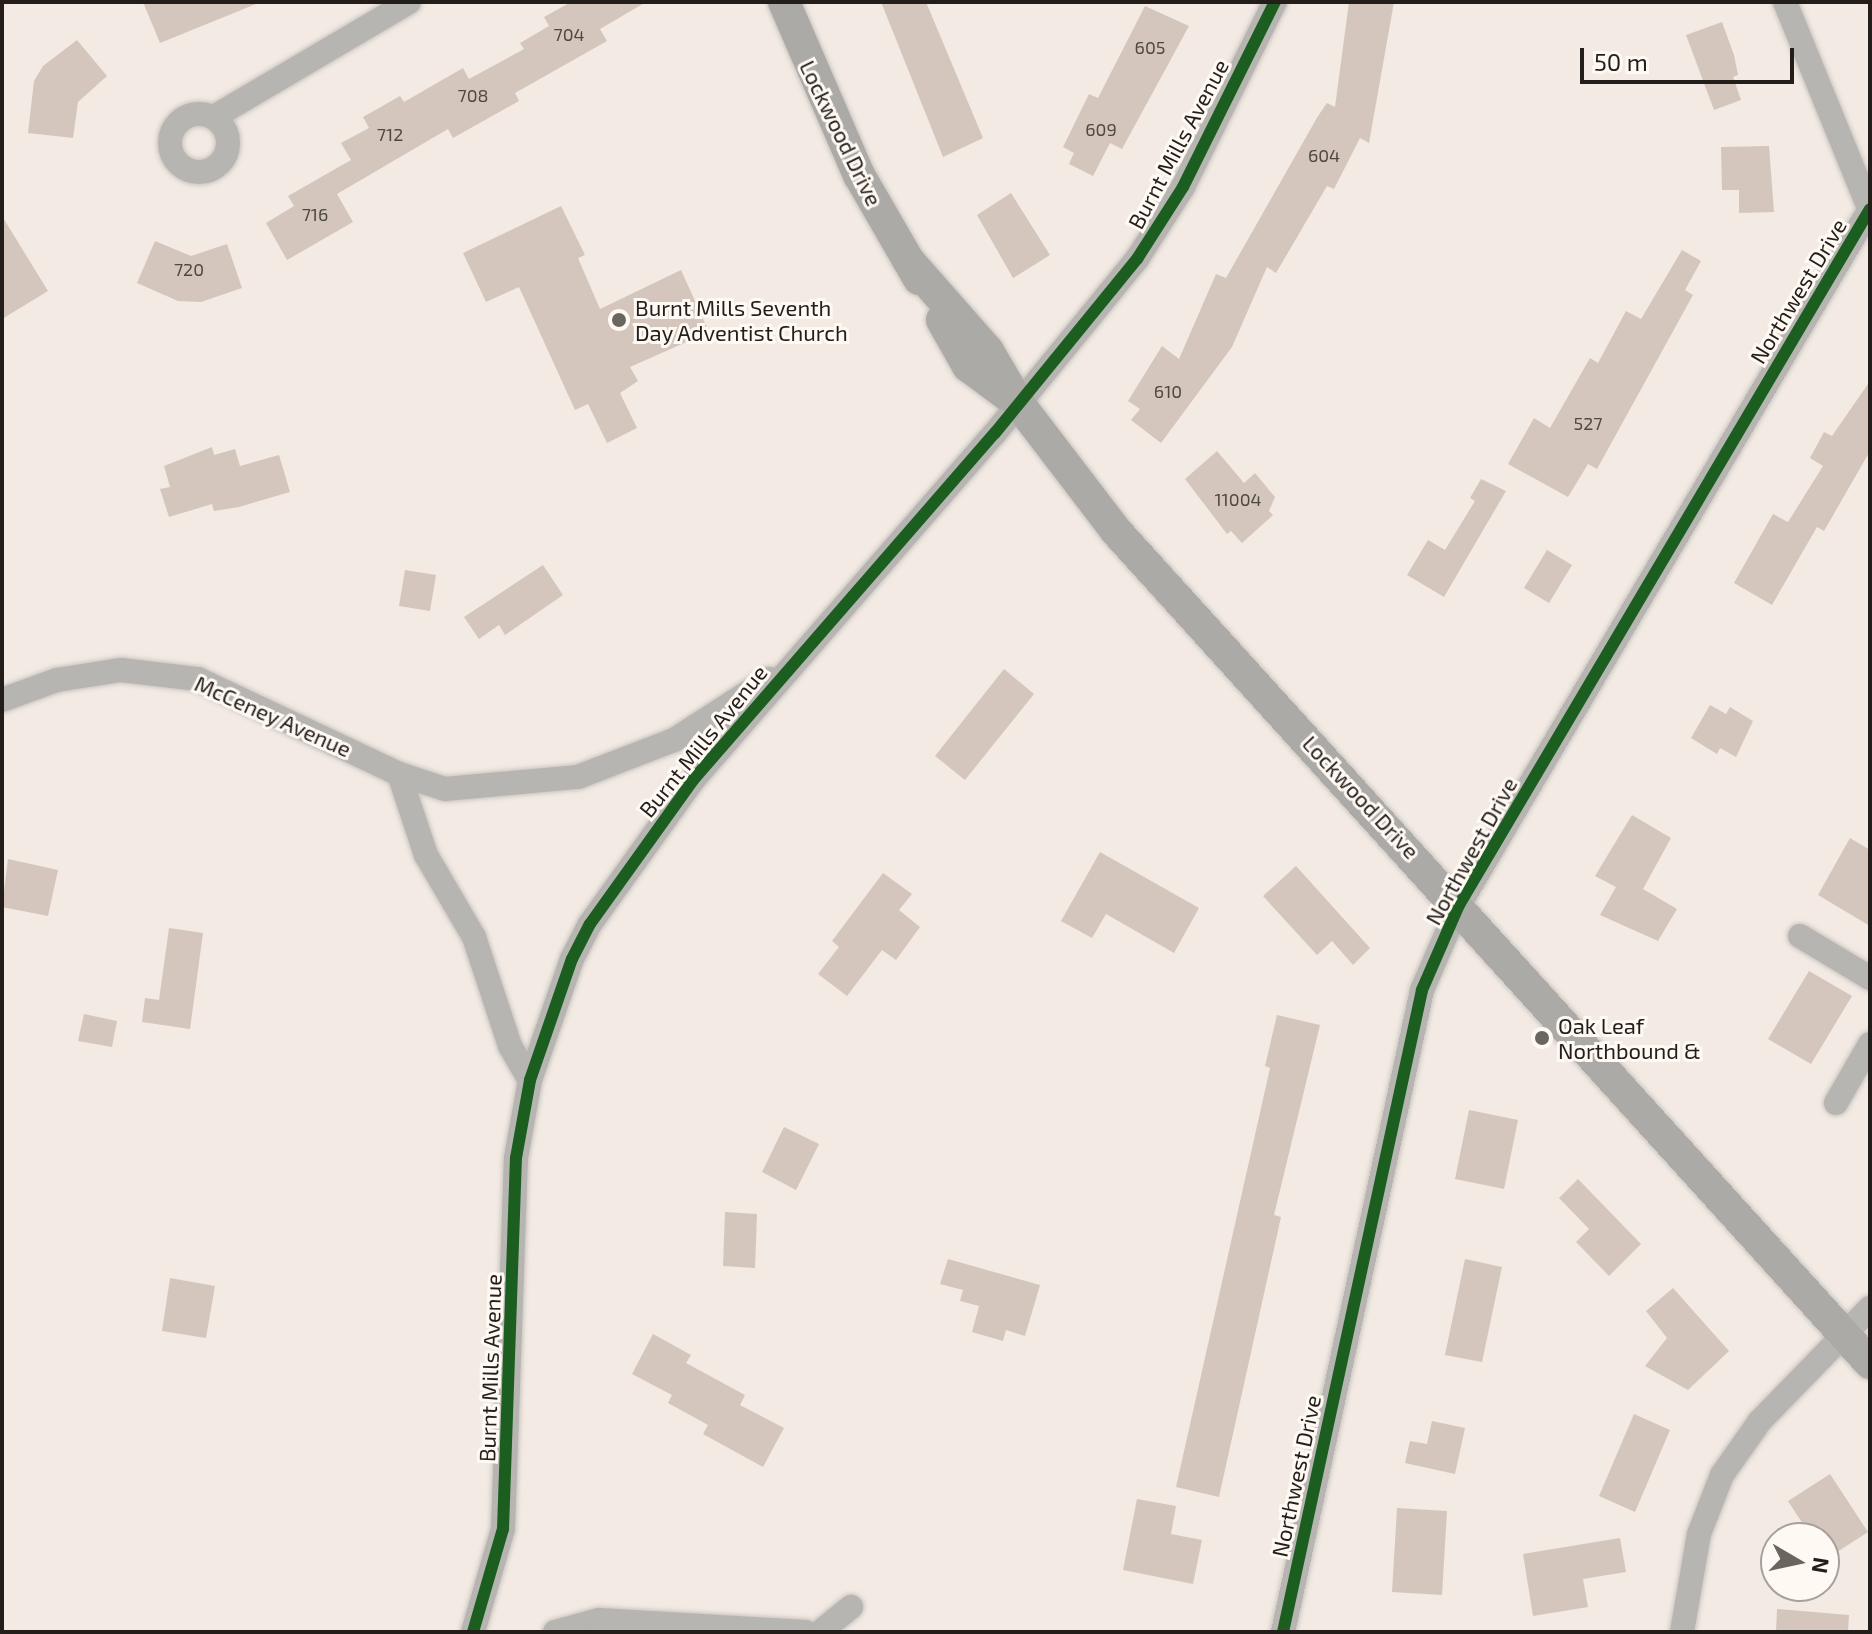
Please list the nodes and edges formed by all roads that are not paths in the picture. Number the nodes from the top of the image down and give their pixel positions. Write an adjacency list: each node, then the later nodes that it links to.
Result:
1 (409, 2): 5 (street)
2 (784, 2): 7 (street, Lockwood Drive)
3 (1275, 2): 7 (street, Burnt Mills Avenue)
4 (1785, 2): 6 (street)
5 (214, 117)
6 (1870, 210): 11 (street, Northwest Drive)
7 (1019, 404): 8 (street, Burnt Mills Avenue); 11 (street, Lockwood Drive)
8 (788, 667): 10 (street, McCeney Avenue); 15 (street, Burnt Mills Avenue)
9 (2, 700): 10 (street, McCeney Avenue)
10 (399, 774): 15 (street)
11 (1459, 905): 18 (street, Lockwood Drive); 25 (street, Northwest Drive)
12 (1800, 936): 13 (street)
13 (1870, 978)
14 (1870, 1044): 16 (street)
15 (530, 1080): 21 (street, Burnt Mills Avenue)
16 (1836, 1103)
17 (1870, 1308): 18 (street)
18 (1842, 1331): 19 (street, Lockwood Drive); 26 (street)
19 (1870, 1363)
20 (851, 1607): 24 (street)
21 (473, 1632)
22 (555, 1632): 23 (street)
23 (806, 1632)
24 (820, 1632)
25 (1283, 1632)
26 (1682, 1632)

